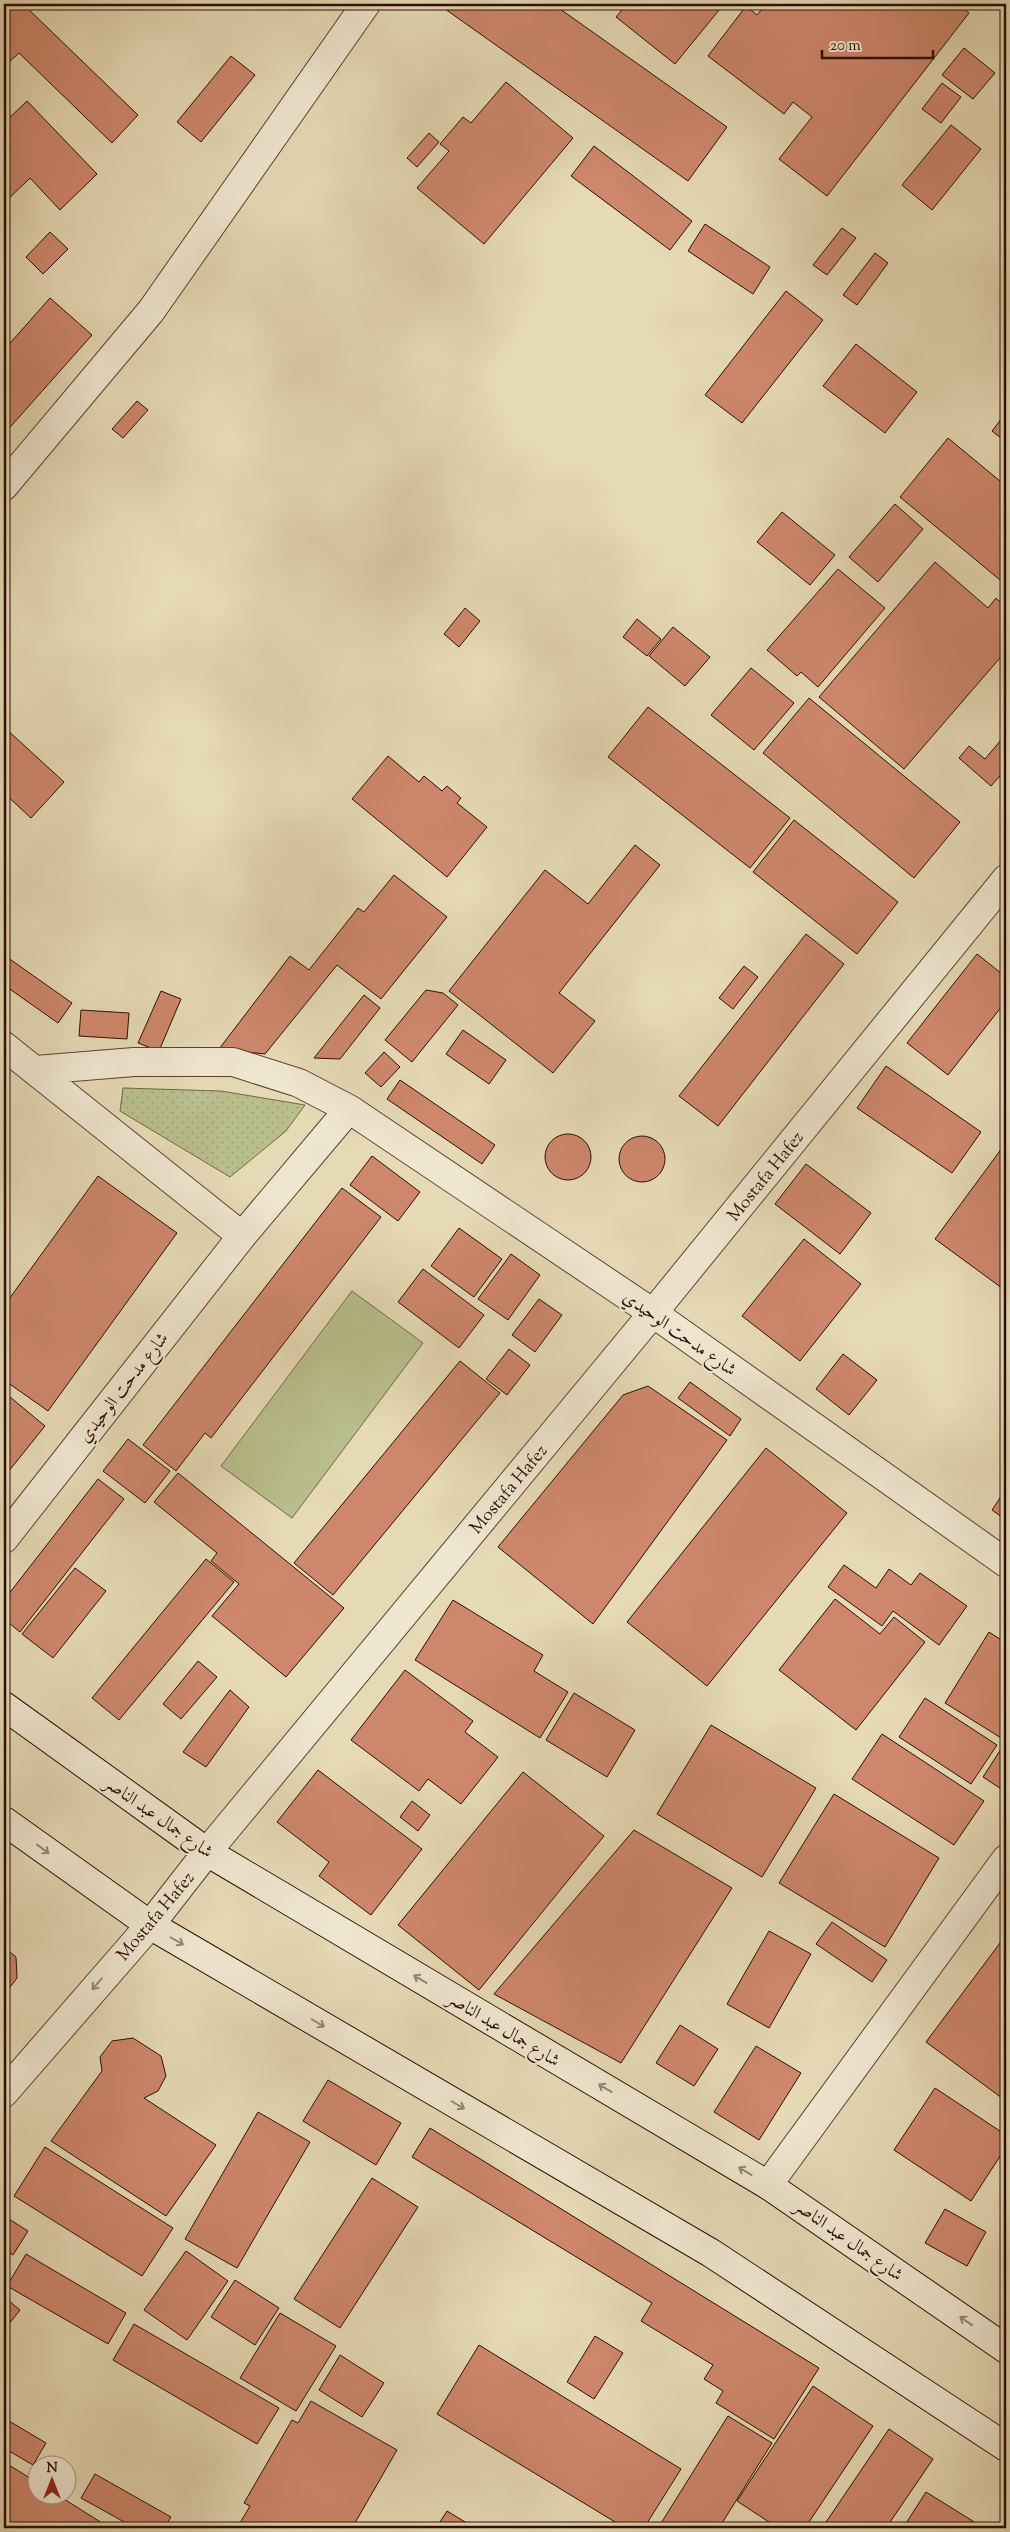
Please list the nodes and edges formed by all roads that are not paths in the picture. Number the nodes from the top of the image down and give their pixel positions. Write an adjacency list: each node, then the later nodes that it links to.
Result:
1 (366, 4): 2 (street)
2 (4, 486)
3 (1006, 879): 8 (street, Mostafa Hafez)
4 (4, 1046): 5 (street)
5 (36, 1070): 6 (street, شارع مدحت الوحيدي); 7 (street)
6 (349, 1109): 7 (street, شارع مدحت الوحيدي); 8 (street, شارع مدحت الوحيدي)
7 (242, 1236): 9 (street, شارع مدحت الوحيدي)
8 (653, 1313): 10 (street, شارع مدحت الوحيدي); 13 (street, Mostafa Hafez)
9 (4, 1539)
10 (1006, 1563)
11 (4, 1706): 13 (street, شارع جمال عبد الناصر)
12 (4, 1821): 15 (street, one-way to 15)
13 (207, 1852): 15 (street, Mostafa Hafez); 17 (street, شارع جمال عبد الناصر, one-way to 13)
14 (1006, 1859): 17 (street)
15 (150, 1925): 16 (street, Mostafa Hafez, one-way to 16); 19 (street, one-way to 19)
16 (4, 2093)
17 (768, 2185): 18 (street, شارع جمال عبد الناصر, one-way to 17)
18 (1006, 2349)
19 (1006, 2447)

